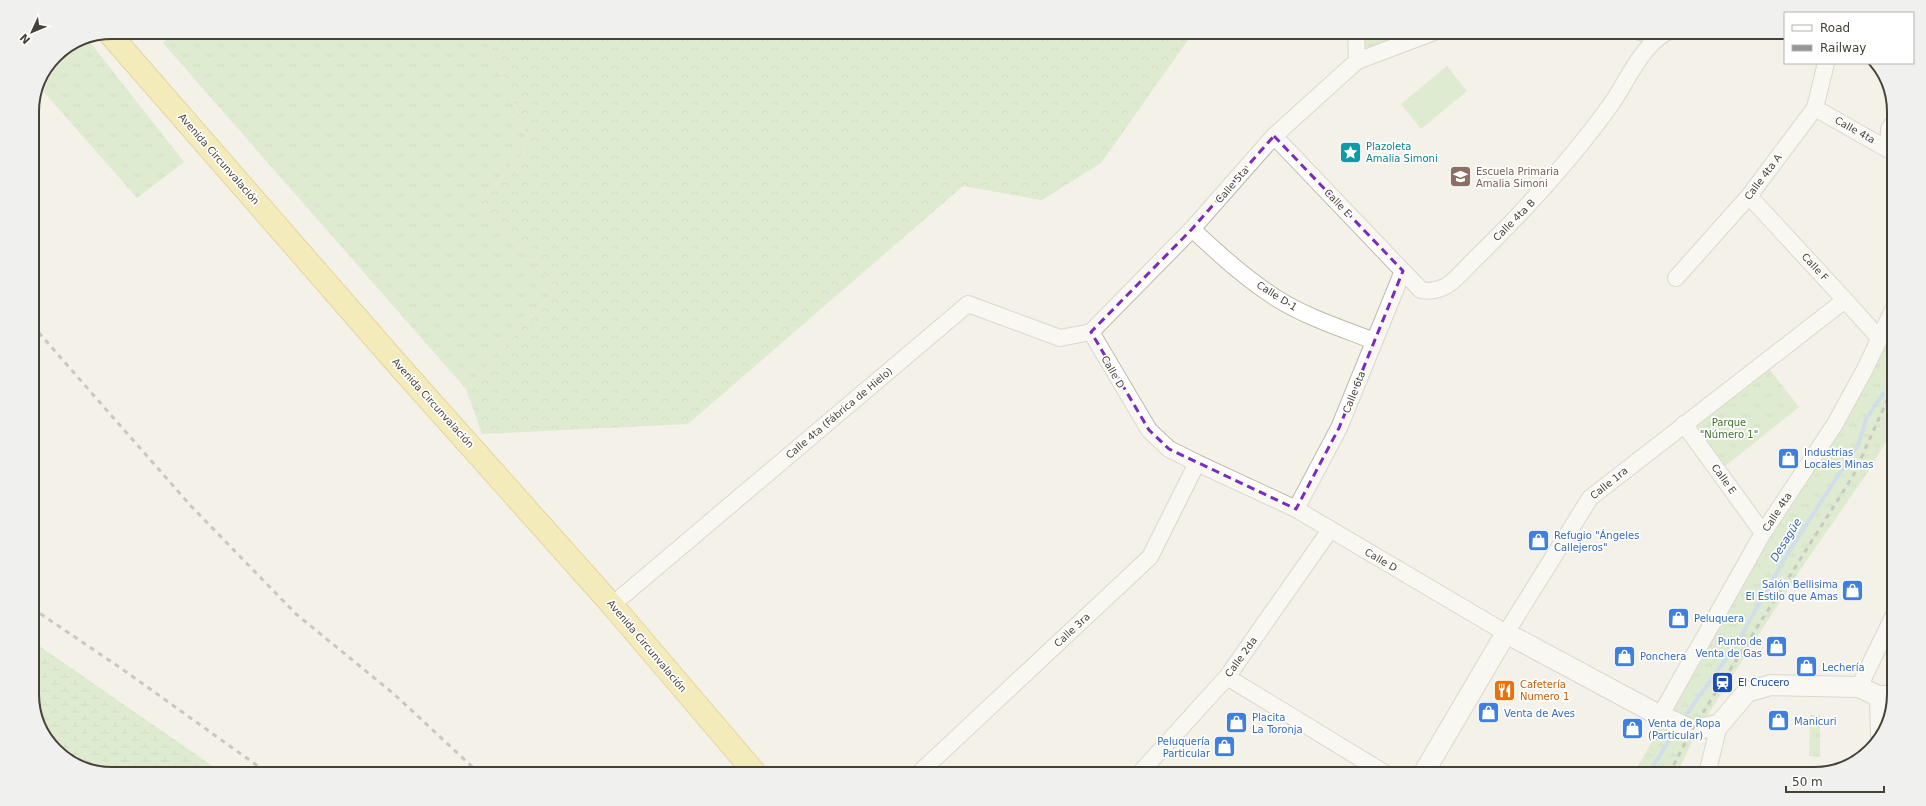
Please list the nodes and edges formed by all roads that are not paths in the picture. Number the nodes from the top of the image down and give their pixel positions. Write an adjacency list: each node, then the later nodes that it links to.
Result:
1 (114, 39): 24 (highway, Avenida Circunvalación)
2 (1356, 39): 5 (street)
3 (1415, 39): 5 (street)
4 (1658, 39): 12 (street, Calle 4ta B)
5 (1357, 61): 8 (street, Calle 5ta)
6 (1826, 64): 7 (street, Calle 4ta A)
7 (1814, 108): 9 (street, Calle 4ta); 10 (street, Calle 4ta A)
8 (1274, 136): 11 (street, Calle 5ta); 12 (street, Calle E)
9 (1887, 149)
10 (1749, 196): 13 (street, Calle 4ta A); 14 (street, Calle F)
11 (1192, 229): 16 (street, Calle 5ta); 18 (street, Calle D-1)
12 (1403, 270): 18 (street, Calle 6ta)
13 (1676, 278)
14 (1846, 300): 17 (street, Calle F); 19 (street, Calle 1ra)
15 (1887, 324): 17 (street, Calle 4ta)
16 (1091, 332): 20 (street, Calle D); 24 (street, Calle 4ta (Fábrica de Hielo))
17 (1880, 339): 23 (street, Calle 4ta)
18 (1374, 341): 21 (street, Calle 6ta)
19 (1684, 424): 23 (street, Calle E); 26 (street, Calle 1ra)
20 (1197, 463): 21 (street, Calle D); 34 (street, Calle 3ra)
21 (1296, 509): 22 (street, Calle D)
22 (1330, 530): 26 (street, Calle D); 27 (street, Calle 2da)
23 (1763, 533): 30 (street, Calle 4ta)
24 (612, 605): 33 (highway, Avenida Circunvalación)
25 (1887, 629): 28 (street)
26 (1506, 633): 30 (street, Calle D); 37 (street, Calle 1ra)
27 (1227, 677): 35 (street, Calle 2da); 36 (street)
28 (1859, 687): 29 (street); 32 (street)
29 (1886, 696): 31 (street)
30 (1664, 718): 32 (street, Calle D)
31 (1882, 719)
32 (1719, 726): 38 (street)
33 (750, 767)
34 (925, 767)
35 (1145, 767)
36 (1375, 767)
37 (1427, 767)
38 (1709, 767)

